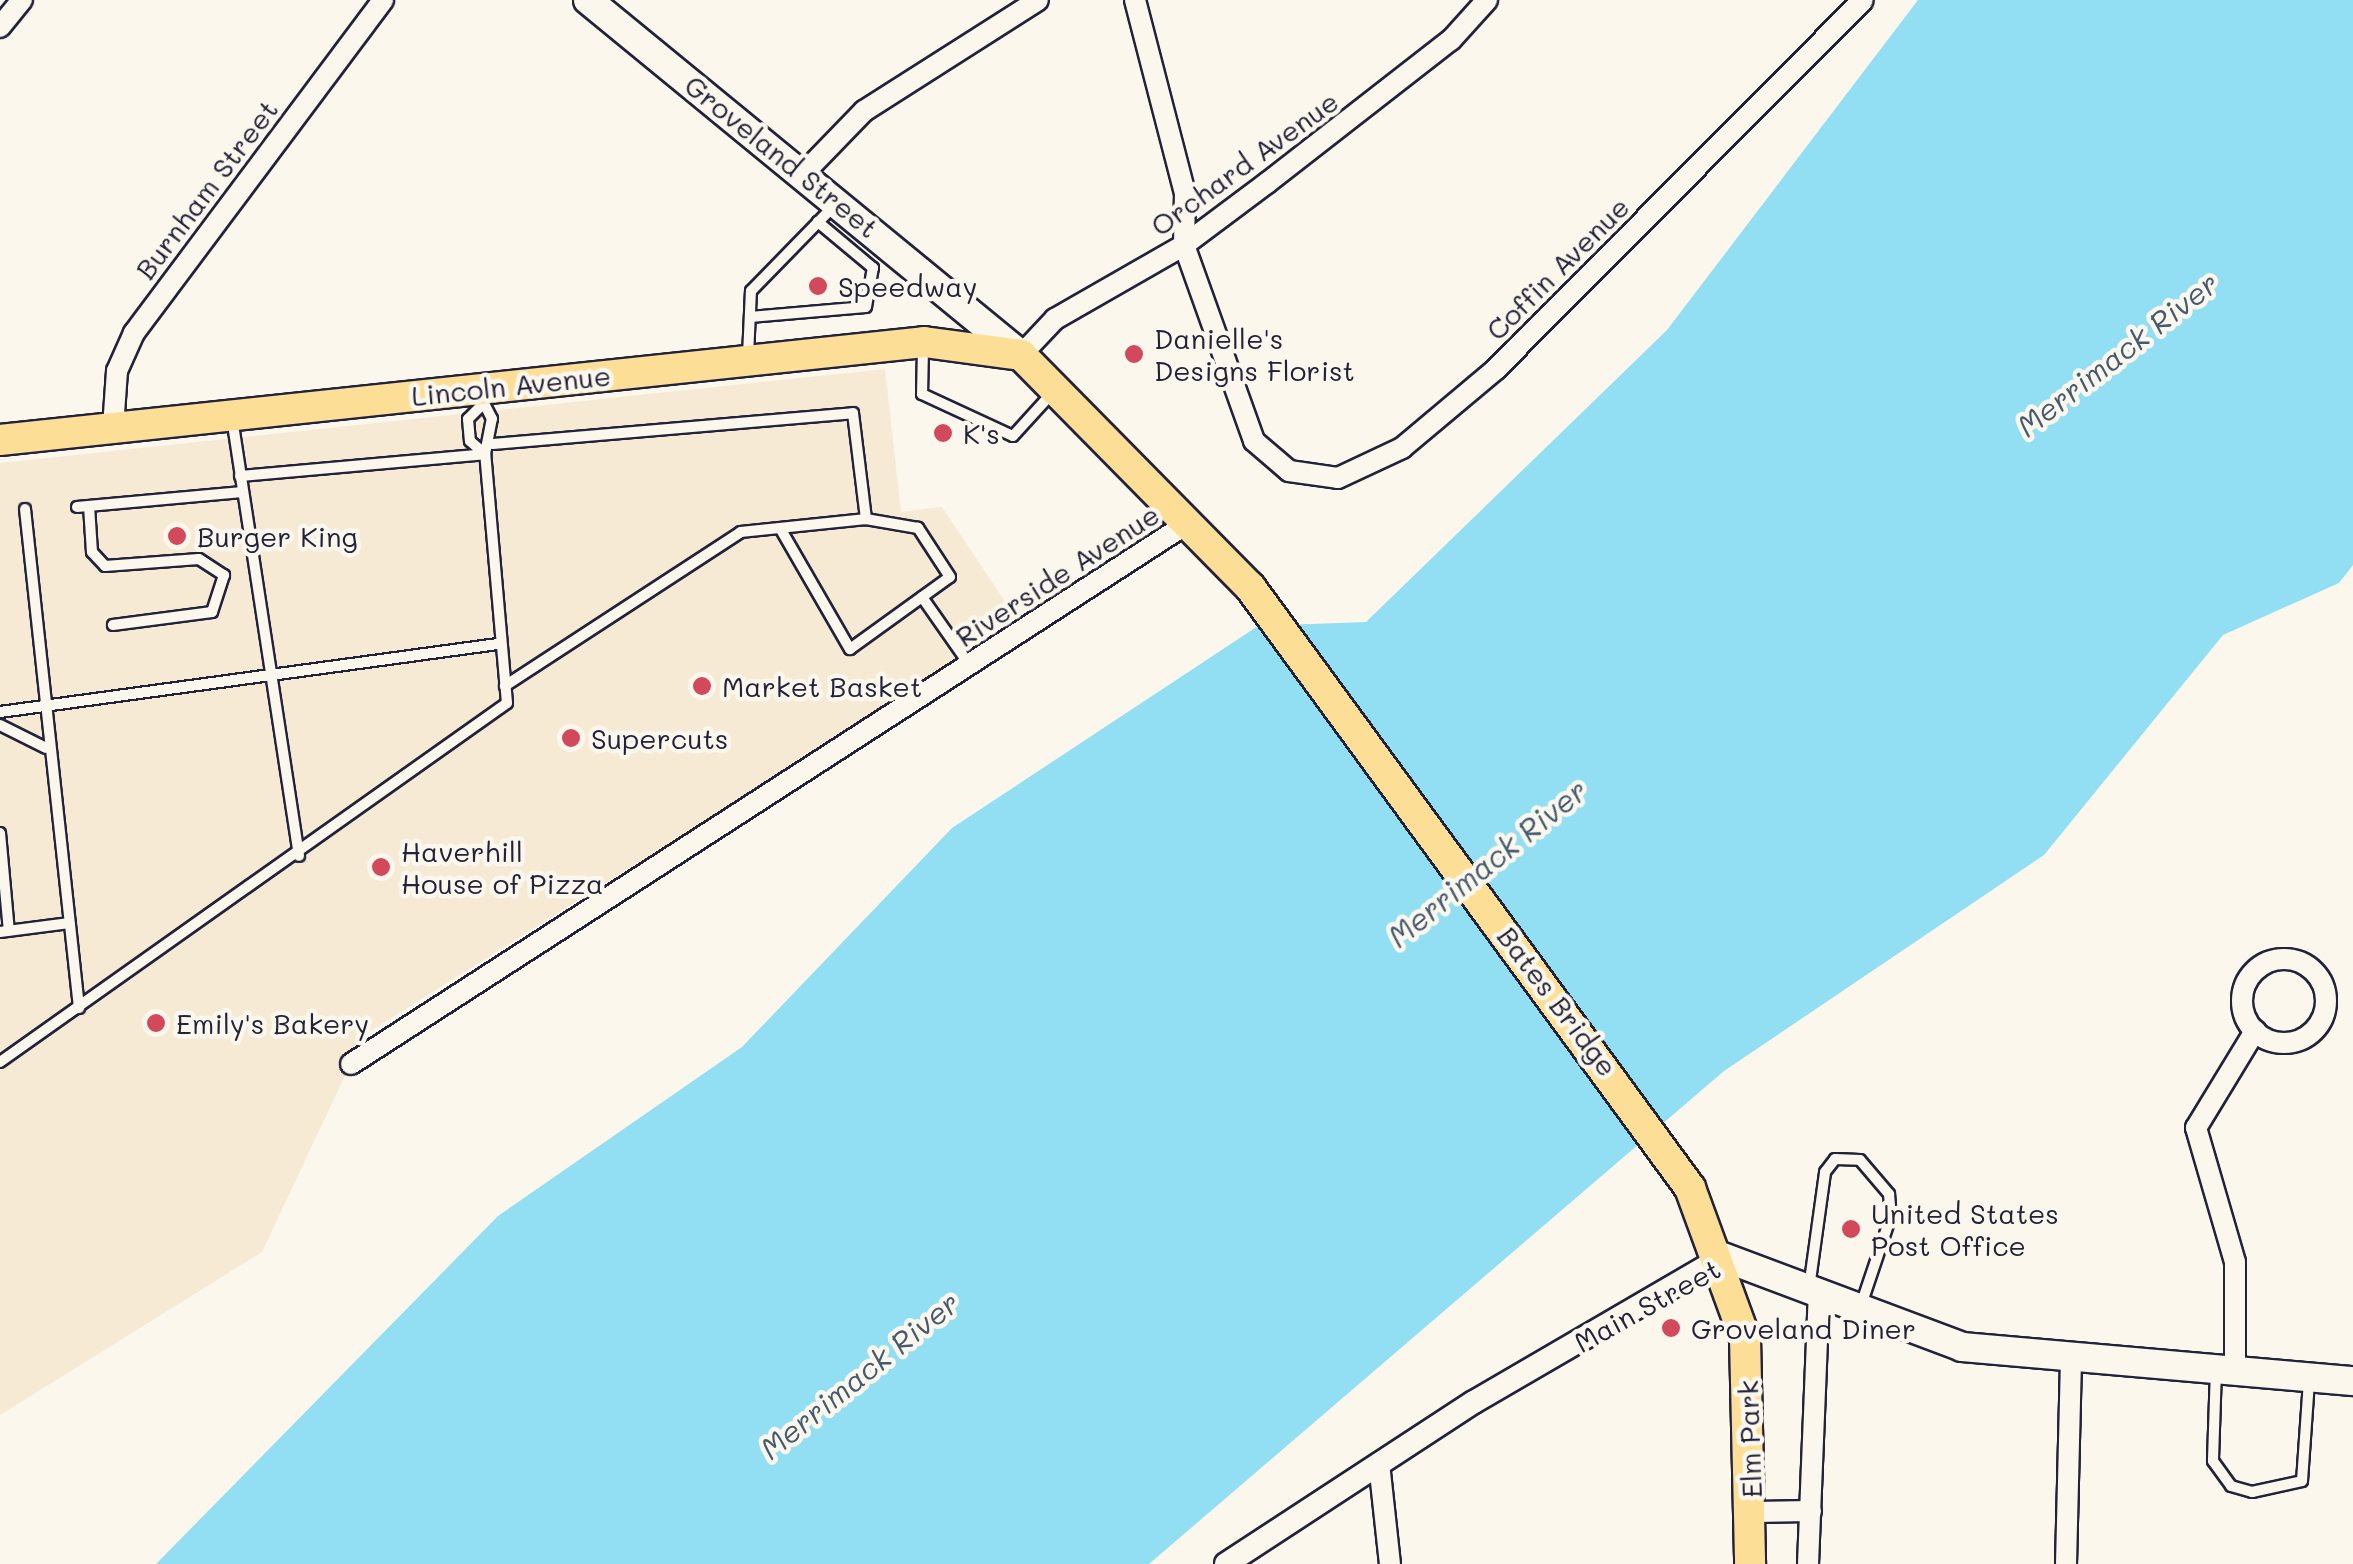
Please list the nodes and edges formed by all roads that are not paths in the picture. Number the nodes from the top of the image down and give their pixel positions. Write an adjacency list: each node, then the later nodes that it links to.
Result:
1 (22, 0): 8 (street)
2 (382, 0): 20 (street, Burnham Street)
3 (1038, 0): 9 (street)
4 (1135, 0): 12 (street)
5 (1488, 0): 12 (street, Orchard Avenue)
6 (1862, 0): 12 (street, Coffin Avenue)
7 (595, 2): 9 (main road, Groveland Street)
8 (0, 27)
9 (802, 174): 10 (main road, Groveland Street)
10 (838, 202): 11 (lane); 15 (main road, Groveland Street)
11 (818, 222): 13 (lane); 13 (lane)
12 (1184, 245): 15 (street, Orchard Avenue)
13 (750, 318): 16 (lane)
14 (924, 342): 15 (main road, Lincoln Avenue); 16 (main road, Lincoln Avenue); 17 (lane)
15 (1021, 356): 17 (main road, Groveland Street)
16 (748, 361): 18 (main road, Lincoln Avenue)
17 (1055, 390): 30 (main road, Groveland Street)
18 (479, 398): 19 (main road, Lincoln Avenue); 22 (lane); 23 (lane)
19 (232, 415): 20 (main road, Lincoln Avenue); 24 (lane)
20 (113, 428): 21 (main road, Lincoln Avenue)
21 (0, 440)
22 (493, 444): 23 (lane); 29 (lane)
23 (485, 454): 24 (lane); 34 (lane)
24 (240, 476): 25 (lane)
25 (242, 492): 26 (lane); 36 (lane)
26 (90, 506): 27 (lane); 33 (lane)
27 (77, 507)
28 (24, 510): 38 (lane)
29 (866, 519): 31 (lane); 32 (lane)
30 (1188, 523): 35 (street, Riverside Avenue); 50 (main road, Bates Bridge)
31 (780, 528): 32 (lane); 37 (lane)
32 (922, 597): 35 (lane)
33 (113, 625)
34 (498, 644): 36 (lane); 37 (lane)
35 (969, 664): 49 (street, Riverside Avenue)
36 (272, 673): 38 (lane); 43 (lane)
37 (505, 686): 43 (lane)
38 (43, 707): 39 (lane); 41 (lane)
39 (0, 712)
40 (0, 725): 41 (lane)
41 (46, 748): 44 (lane)
42 (0, 833): 45 (lane)
43 (299, 856): 46 (lane)
44 (69, 923): 45 (lane); 46 (lane)
45 (5, 931)
46 (80, 1008): 48 (lane)
47 (2255, 1031): 47 (street); 54 (street)
48 (0, 1062)
49 (351, 1064)
50 (1722, 1257): 51 (main road, Main Street); 57 (street, Main Street); 59 (main road, Elm Park)
51 (1813, 1293): 52 (main road, Main Street); 52 (lane); 58 (street)
52 (1859, 1310): 53 (main road, Main Street)
53 (2071, 1358): 54 (main road, Main Street); 64 (street)
54 (2225, 1369): 55 (main road, Main Street); 55 (lane)
55 (2309, 1376): 56 (main road, Main Street)
56 (2353, 1381)
57 (1379, 1463): 60 (street, Main Street); 61 (street)
58 (1810, 1511): 59 (street); 63 (street)
59 (1752, 1512): 62 (main road, Elm Park)
60 (1226, 1564)
61 (1390, 1564)
62 (1750, 1564)
63 (1808, 1564)
64 (2066, 1564)

